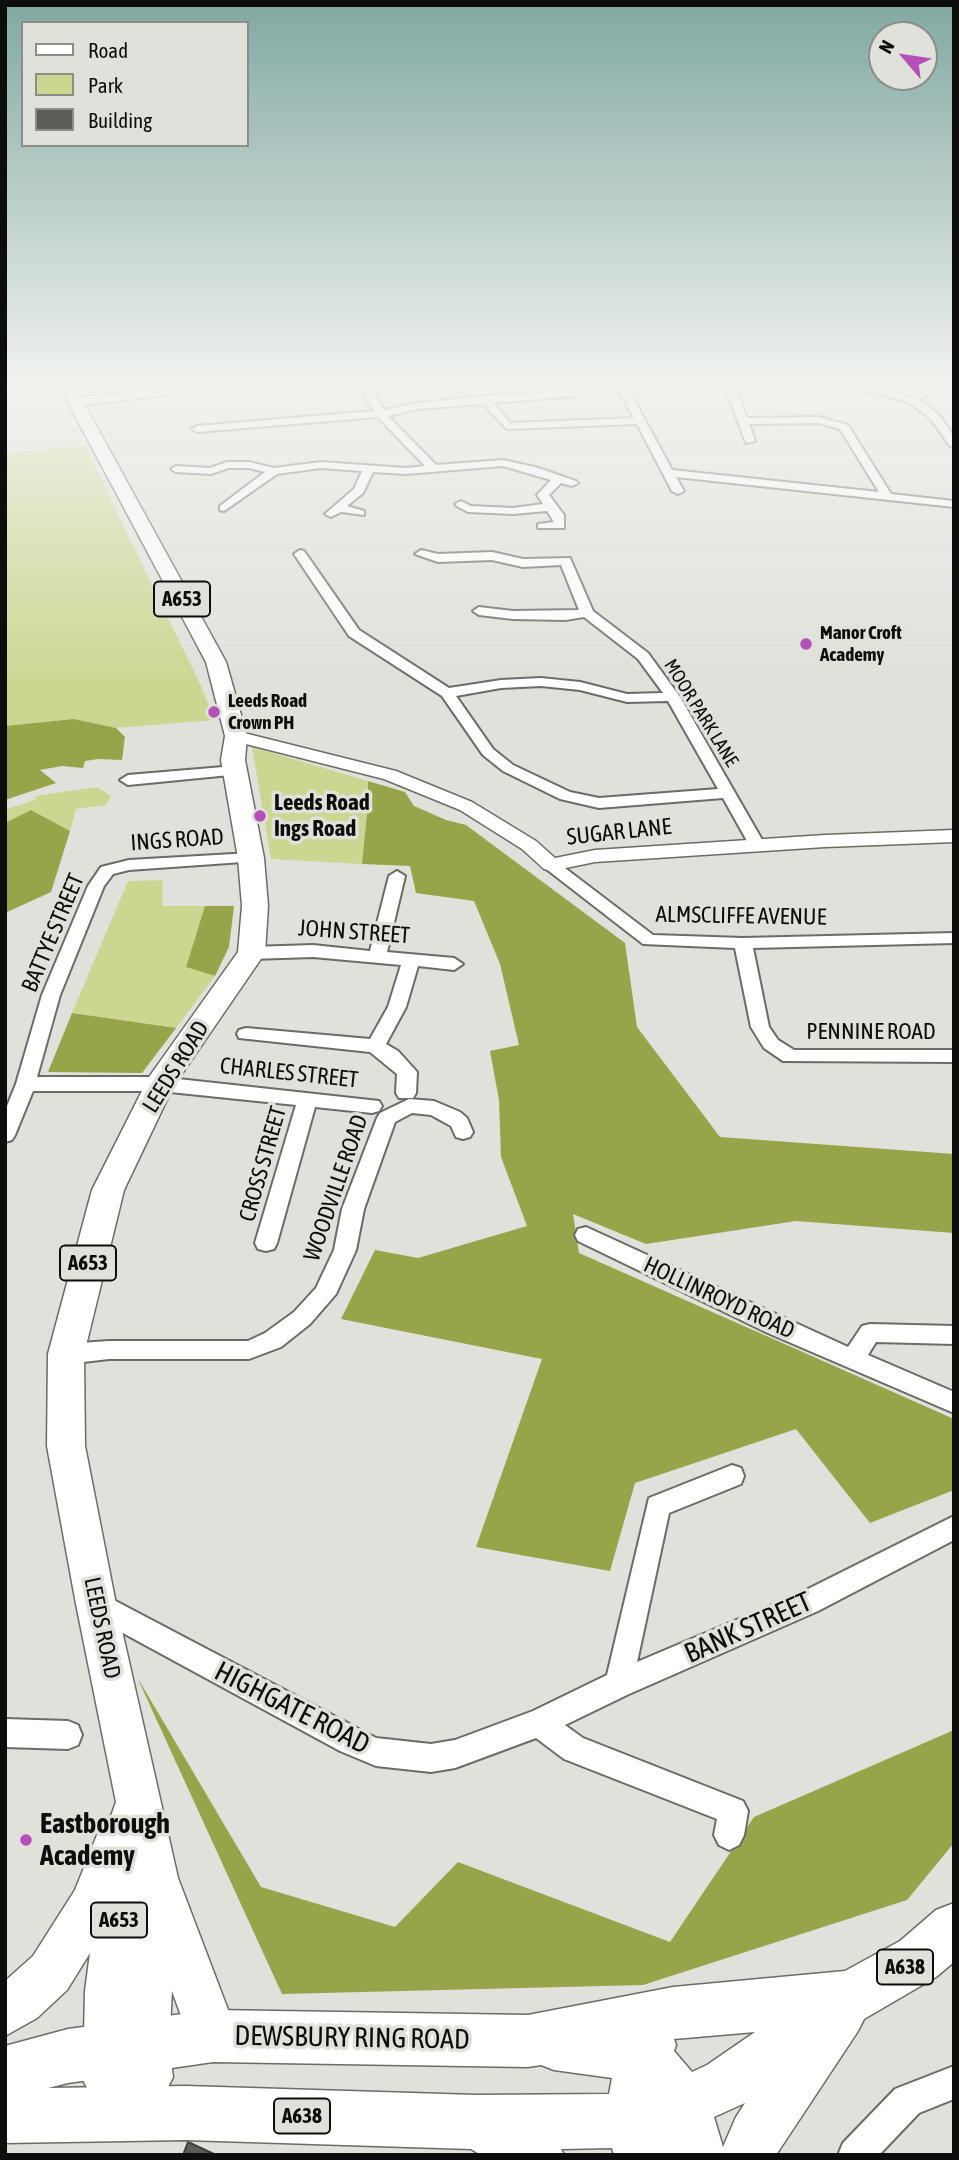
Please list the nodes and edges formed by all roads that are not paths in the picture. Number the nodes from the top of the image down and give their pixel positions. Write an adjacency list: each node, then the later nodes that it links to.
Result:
1 (117, 481): 26 (main road, LEEDS ROAD / A653)
2 (182, 481): 10 (street)
3 (261, 481): 16 (street)
4 (363, 481): 18 (street)
5 (556, 481): 15 (street)
6 (563, 481): 11 (street)
7 (674, 481): 12 (street)
8 (750, 481): 13 (street)
9 (878, 481): 13 (street)
10 (180, 484)
11 (572, 484)
12 (678, 491)
13 (887, 496): 14 (street)
14 (954, 504)
15 (550, 507): 17 (street); 19 (street)
16 (225, 508)
17 (463, 510)
18 (360, 513)
19 (542, 526)
20 (300, 554): 24 (street)
21 (421, 554): 23 (street)
22 (473, 610): 23 (street)
23 (587, 613): 25 (street, MOOR PARK LANE)
24 (447, 693): 25 (street); 29 (street)
25 (673, 698): 29 (street, MOOR PARK LANE)
26 (236, 736): 27 (main road, LEEDS ROAD / A653); 33 (street, SUGAR LANE)
27 (235, 771): 28 (street); 32 (main road, LEEDS ROAD / A653)
28 (128, 780)
29 (728, 793): 31 (street, MOOR PARK LANE)
30 (954, 836): 31 (street, SUGAR LANE)
31 (757, 845): 33 (street, SUGAR LANE)
32 (251, 858): 34 (street, INGS ROAD); 38 (main road, LEEDS ROAD / A653)
33 (551, 865): 37 (street, ALMSCLIFFE AVENUE)
34 (107, 870): 45 (street, BATTYE STREET)
35 (397, 876): 39 (street)
36 (954, 938): 37 (street, ALMSCLIFFE AVENUE)
37 (743, 943): 44 (street, PENNINE ROAD)
38 (251, 953): 39 (street, JOHN STREET); 46 (main road, LEEDS ROAD / A653)
39 (377, 957): 40 (street, JOHN STREET)
40 (411, 960): 41 (street, JOHN STREET); 43 (street)
41 (454, 964)
42 (246, 1034): 43 (street)
43 (374, 1046): 47 (street)
44 (954, 1056)
45 (26, 1084): 46 (street, CHARLES STREET); 51 (street, BATTYE STREET)
46 (160, 1084): 48 (street, CHARLES STREET); 55 (main road, LEEDS ROAD / A653)
47 (406, 1093)
48 (307, 1100): 49 (street, CHARLES STREET); 53 (street, CROSS STREET)
49 (372, 1106)
50 (463, 1132): 55 (street, WOODVILLE ROAD)
51 (5, 1135)
52 (586, 1235): 56 (street, HOLLINROYD ROAD)
53 (266, 1243)
54 (954, 1335): 56 (street)
55 (66, 1354): 60 (main road, LEEDS ROAD / A653)
56 (853, 1358): 57 (street, HOLLINROYD ROAD)
57 (954, 1403)
58 (732, 1476): 61 (street)
59 (954, 1527): 61 (street, BANK STREET)
60 (96, 1604): 62 (street, HIGHGATE ROAD); 65 (main road, LEEDS ROAD / A653)
61 (619, 1684): 62 (street, BANK STREET)
62 (539, 1723): 66 (street)
63 (5, 1733): 64 (street)
64 (68, 1735)
65 (137, 1789): 67 (main road, LEEDS ROAD / A653); 70 (main road); 74 (main road, LEEDS ROAD / A653)
66 (730, 1835)
67 (155, 1878): 72 (main road, LEEDS ROAD / A653); 74 (main road, LEEDS ROAD / A653)
68 (954, 1927): 69 (highway, A638)
69 (850, 1997): 71 (highway, A638); 78 (highway, A638); 85 (highway)
70 (5, 2011)
71 (686, 2011): 73 (highway, DEWSBURY RING ROAD / A638); 75 (highway)
72 (213, 2036): 73 (highway, DEWSBURY RING ROAD / A638); 74 (highway, DEWSBURY RING ROAD / A638)
73 (528, 2041): 75 (highway, A638)
74 (126, 2048): 76 (highway, DEWSBURY RING ROAD / A638); 79 (main road, LEEDS ROAD / A653)
75 (643, 2056): 78 (highway); 82 (highway)
76 (5, 2073)
77 (954, 2082): 86 (street)
78 (682, 2103): 82 (highway, A638); 84 (highway)
79 (128, 2114): 80 (highway, A638); 81 (highway, A638)
80 (5, 2116)
81 (476, 2122): 82 (highway, A638); 83 (highway)
82 (636, 2138)
83 (536, 2155)
84 (698, 2155)
85 (748, 2155)
86 (855, 2155)

